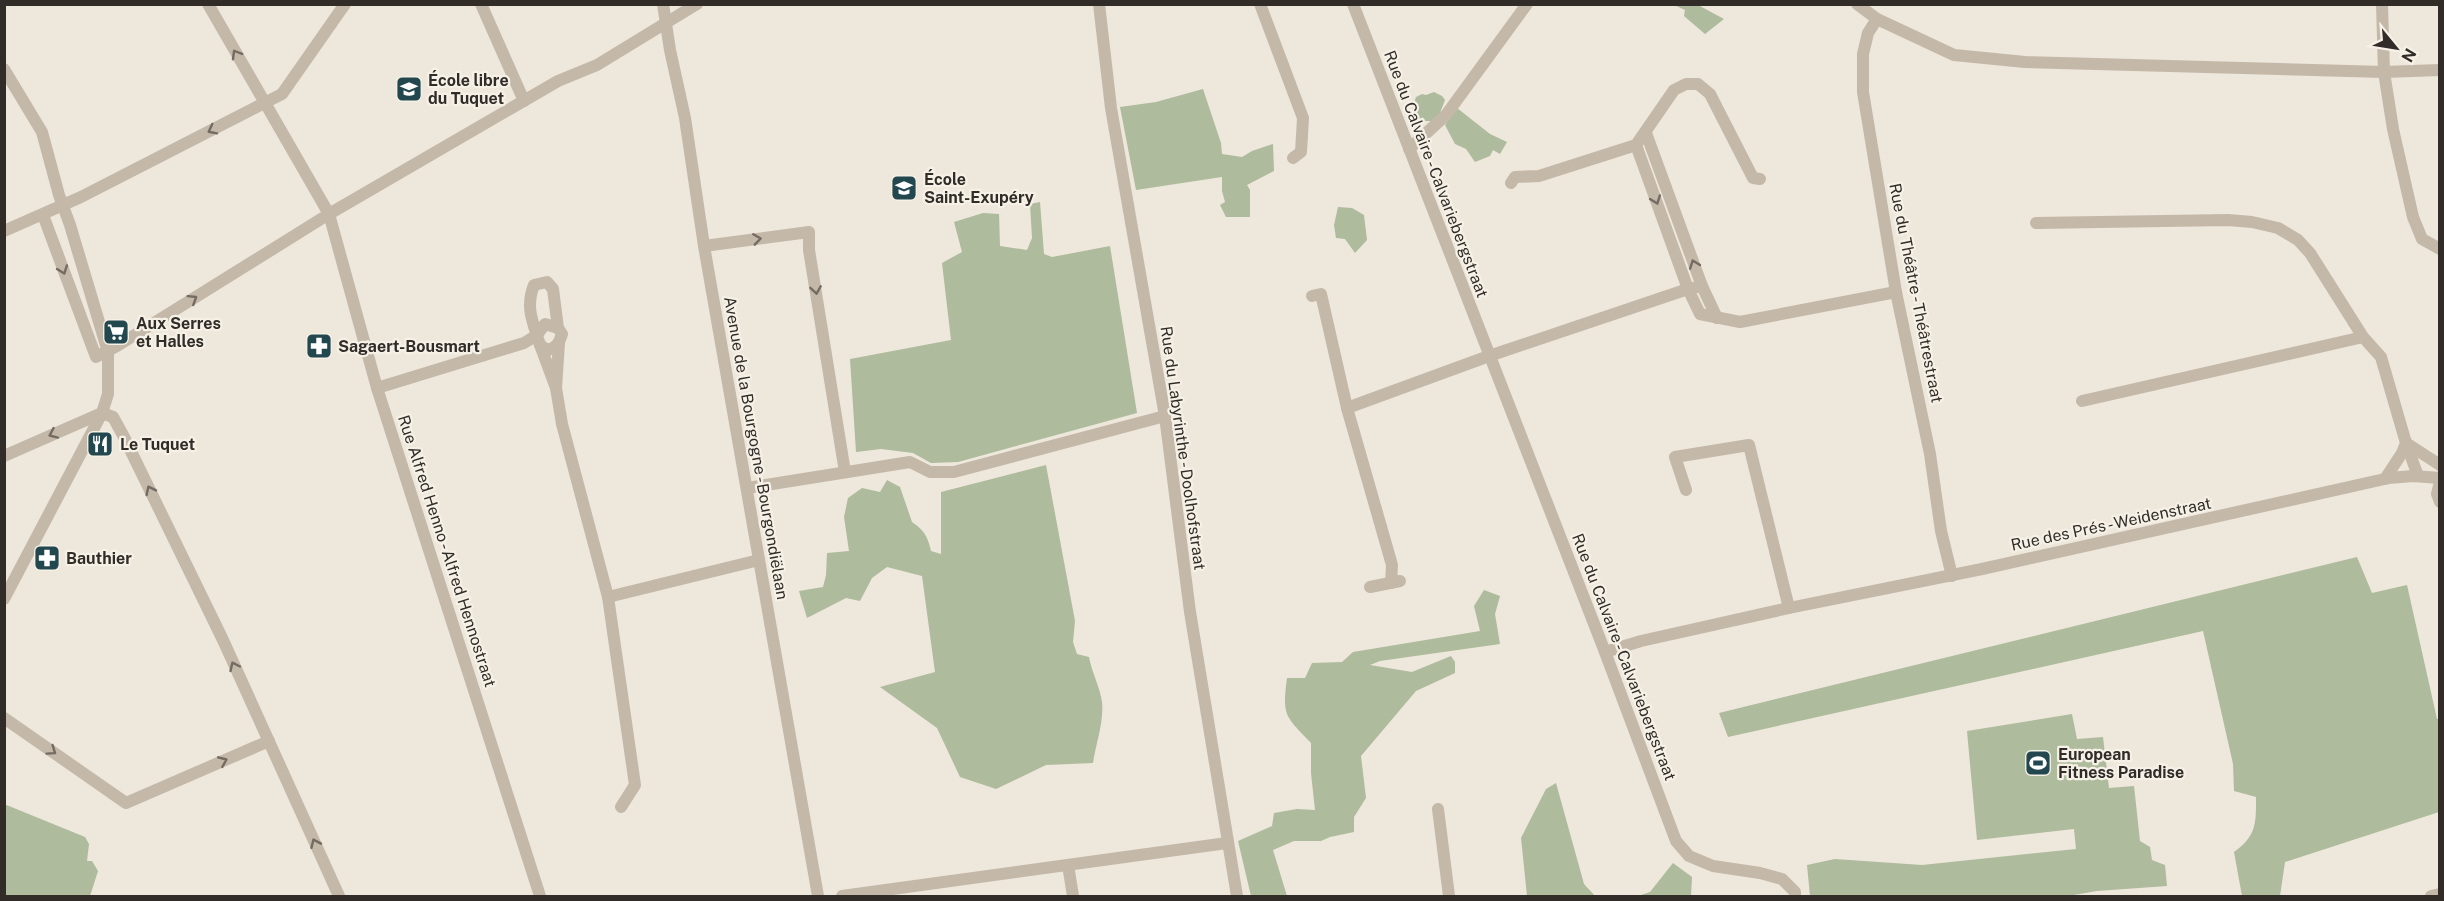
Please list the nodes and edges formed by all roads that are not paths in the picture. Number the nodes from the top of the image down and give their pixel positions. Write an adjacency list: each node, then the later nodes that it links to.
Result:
1 (208, 4): 18 (street, Rue Alfred Henno - Alfred Hennostraat, one-way to 1)
2 (345, 4): 18 (street)
3 (481, 4): 17 (street)
4 (663, 4): 13 (street, Avenue de la Bourgogne - Bourgondiëlaan)
5 (697, 4): 13 (street)
6 (1099, 4): 48 (street, Rue du Labyrinthe - Doolhofstraat)
7 (1260, 4): 22 (street)
8 (1353, 4): 21 (street, Rue du Calvaire - Calvariebergstraat)
9 (1527, 4): 21 (street)
10 (1857, 4): 12 (street)
11 (2382, 4): 16 (street)
12 (1877, 19): 16 (street); 34 (street, Rue du Théâtre - Théâtrestraat)
13 (666, 22): 17 (street); 30 (street, Avenue de la Bourgogne - Bourgondiëlaan)
14 (4, 69): 25 (street)
15 (2439, 70): 16 (street)
16 (2384, 72): 31 (street)
17 (524, 101): 27 (street)
18 (264, 103): 25 (street, one-way to 25); 27 (street, Rue Alfred Henno - Alfred Hennostraat)
19 (1646, 133): 20 (street); 23 (street); 32 (street, one-way to 19)
20 (1636, 145): 24 (street); 33 (street, one-way to 33)
21 (1409, 149): 42 (street, Rue du Calvaire - Calvariebergstraat)
22 (1293, 158)
23 (1760, 179)
24 (1511, 183)
25 (63, 206): 26 (street); 41 (street)
26 (43, 214): 29 (street); 41 (street, one-way to 41)
27 (330, 214): 41 (street, one-way to 27); 43 (street, Rue Alfred Henno - Alfred Hennostraat)
28 (2036, 224): 38 (street)
29 (4, 231)
30 (704, 246): 52 (street, one-way to 52); 56 (street, Avenue de la Bourgogne - Bourgondiëlaan)
31 (2439, 249)
32 (1702, 286): 33 (street); 36 (street)
33 (1688, 289): 36 (street); 42 (street)
34 (1896, 292): 36 (street); 60 (street, Rue du Théâtre - Théâtrestraat)
35 (1312, 296): 46 (street)
36 (1717, 318)
37 (558, 328): 39 (street); 39 (street); 40 (street)
38 (2362, 337): 45 (street); 49 (street)
39 (539, 340): 40 (street); 43 (street); 44 (street)
40 (559, 343): 44 (street)
41 (108, 352): 47 (street)
42 (1488, 356): 46 (street); 65 (street, Rue du Calvaire - Calvariebergstraat)
43 (377, 388): 74 (street, Rue Alfred Henno - Alfred Hennostraat)
44 (556, 388): 62 (street)
45 (2082, 401)
46 (1347, 408): 61 (street)
47 (102, 413): 50 (street, one-way to 50); 63 (street); 67 (street, one-way to 47)
48 (1165, 417): 52 (street); 70 (street, Rue du Labyrinthe - Doolhofstraat)
49 (2406, 443): 51 (street); 53 (street); 54 (street)
50 (4, 456)
51 (2439, 465)
52 (845, 472): 56 (street)
53 (2418, 476): 54 (street, Rue des Prés - Weidenstraat); 55 (street, Rue des Prés - Weidenstraat)
54 (2385, 479): 60 (street, Rue des Prés - Weidenstraat)
55 (2439, 480): 58 (street, Rue des Prés - Weidenstraat)
56 (747, 488): 59 (street, Avenue de la Bourgogne - Bourgondiëlaan)
57 (1686, 490): 64 (street)
58 (2439, 502)
59 (759, 560): 62 (street); 75 (street, Avenue de la Bourgogne - Bourgondiëlaan)
60 (1952, 576): 64 (street, Rue des Prés - Weidenstraat)
61 (1370, 586)
62 (608, 597): 68 (street)
63 (5, 598)
64 (1789, 608): 65 (street, Rue des Prés - Weidenstraat)
65 (1605, 652): 80 (street, Rue du Calvaire - Calvariebergstraat)
66 (4, 718): 67 (street, one-way to 67)
67 (269, 741): 73 (street, one-way to 67)
68 (621, 807)
69 (1438, 809): 79 (street)
70 (1227, 843): 71 (street); 78 (street, Rue du Labyrinthe - Doolhofstraat)
71 (1068, 865): 76 (street); 77 (street)
72 (2439, 894): 81 (street)
73 (339, 897)
74 (540, 897)
75 (818, 897)
76 (842, 897)
77 (1073, 897)
78 (1237, 897)
79 (1449, 897)
80 (1795, 897)
81 (2431, 897)

